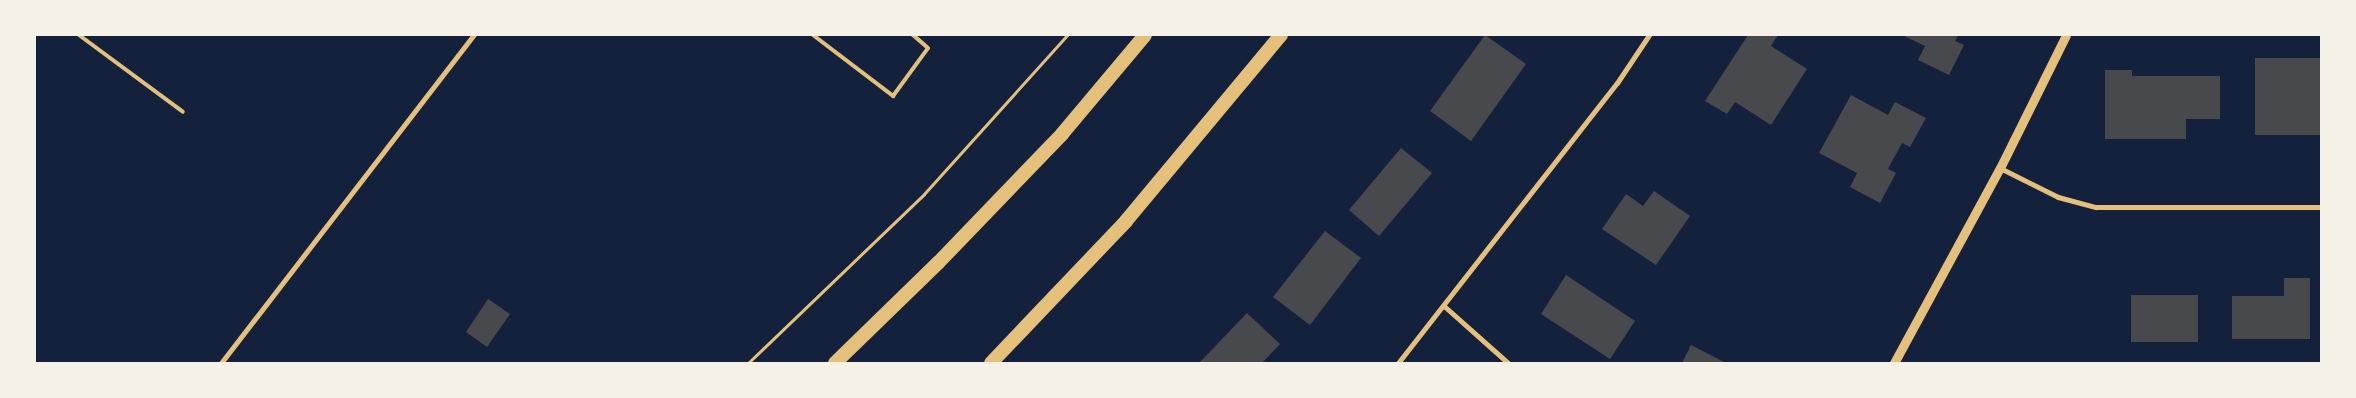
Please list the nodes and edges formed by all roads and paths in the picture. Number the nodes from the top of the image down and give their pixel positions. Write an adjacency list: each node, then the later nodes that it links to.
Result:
1 (79, 35): 10 (lane)
2 (474, 35): 14 (street)
3 (813, 35): 4 (lane)
4 (913, 35)
5 (1067, 35): 15 (path)
6 (1145, 35): 16 (highway)
7 (1280, 35): 17 (highway)
8 (1650, 35): 13 (street)
9 (2066, 35): 11 (street)
10 (183, 112)
11 (2000, 168): 12 (street); 20 (street)
12 (2321, 207)
13 (1444, 306): 18 (street); 19 (street)
14 (221, 363)
15 (748, 363)
16 (835, 363)
17 (991, 363)
18 (1398, 363)
19 (1508, 363)
20 (1894, 363)

